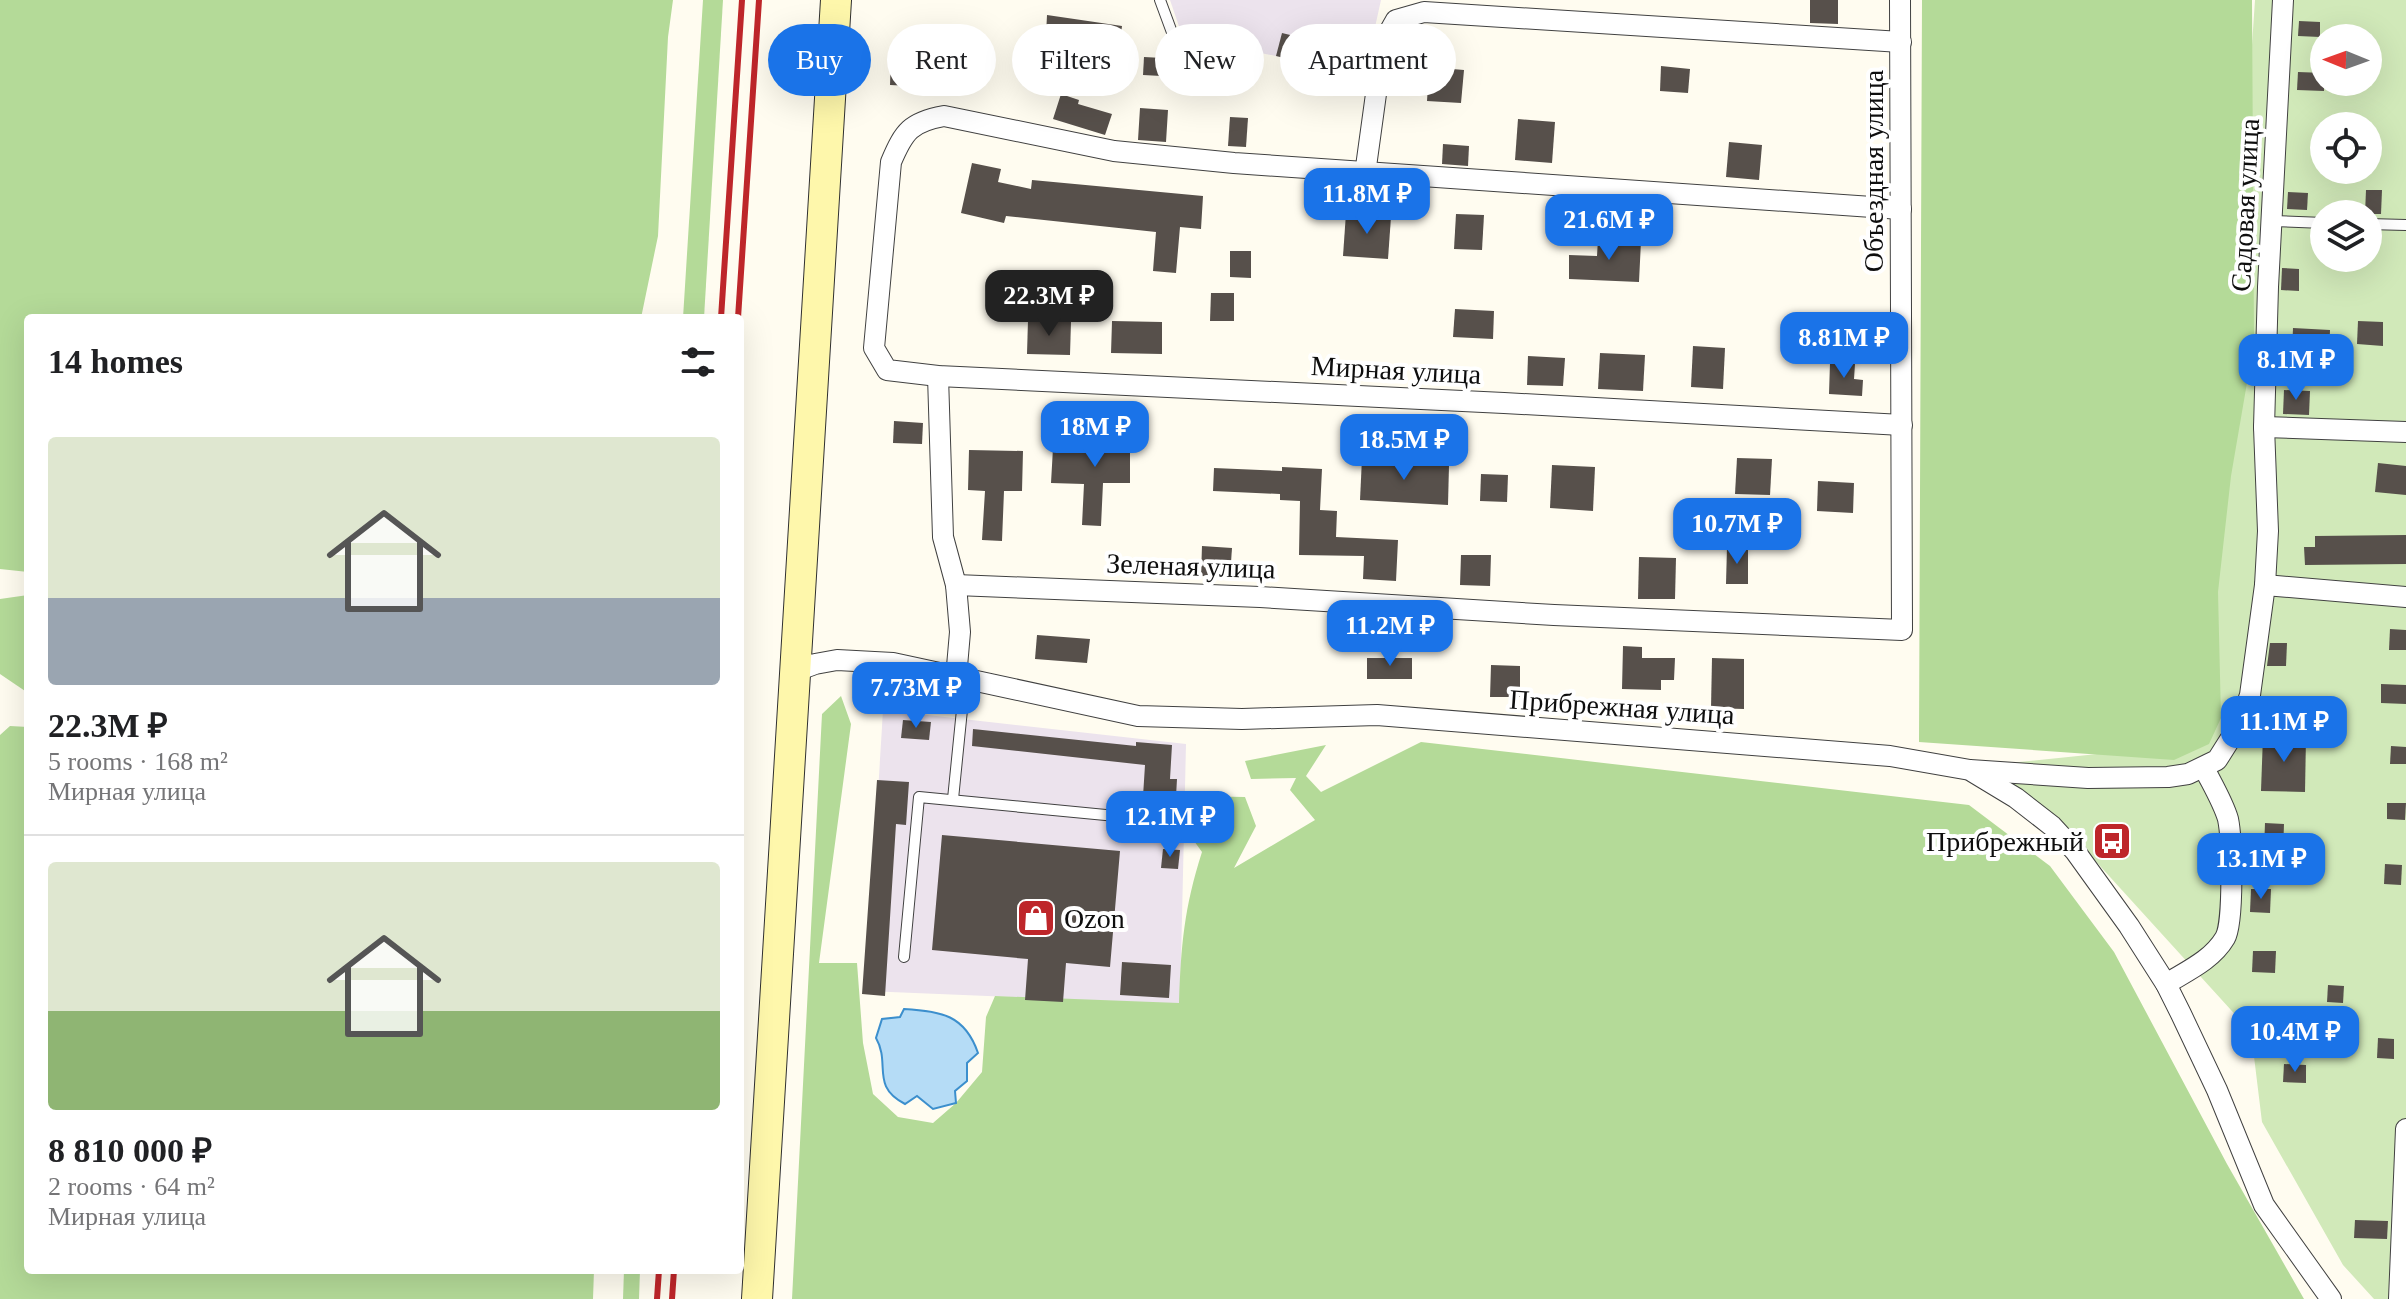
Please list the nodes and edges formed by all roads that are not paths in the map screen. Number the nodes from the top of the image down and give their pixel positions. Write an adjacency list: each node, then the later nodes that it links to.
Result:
1 (836, 0): 21 (street)
2 (1160, 0): 5 (lane)
3 (1900, 0): 6 (street, Объездная улица)
4 (2283, 0): 9 (street, Садовая улица)
5 (1169, 24)
6 (1901, 42): 7 (street); 8 (street, Объездная улица)
7 (1365, 174): 8 (street); 13 (street, Мирная улица)
8 (1901, 209): 14 (street, Объездная улица)
9 (2272, 221): 10 (lane); 15 (street, Садовая улица)
10 (2310, 222)
11 (2382, 224): 12 (lane)
12 (2406, 225)
13 (938, 376): 14 (street, Мирная улица); 17 (street)
14 (1902, 425): 20 (street, Объездная улица)
15 (2264, 427): 16 (street); 18 (street, Садовая улица)
16 (2406, 432)
17 (956, 585): 20 (street, Зеленая улица); 22 (street)
18 (2265, 585): 19 (street); 23 (street, Садовая улица)
19 (2406, 597)
20 (1902, 630)
21 (796, 671): 22 (street, Прибрежная улица); 30 (street)
22 (960, 679): 24 (street, Прибрежная улица); 25 (lane)
23 (2204, 768): 24 (street, Прибрежная улица); 28 (street)
24 (1970, 770): 28 (street)
25 (953, 799): 26 (lane); 27 (lane)
26 (1116, 816)
27 (904, 957)
28 (2166, 984): 31 (street)
29 (2406, 1129): 32 (street)
30 (757, 1299)
31 (2331, 1299)
32 (2399, 1299)

